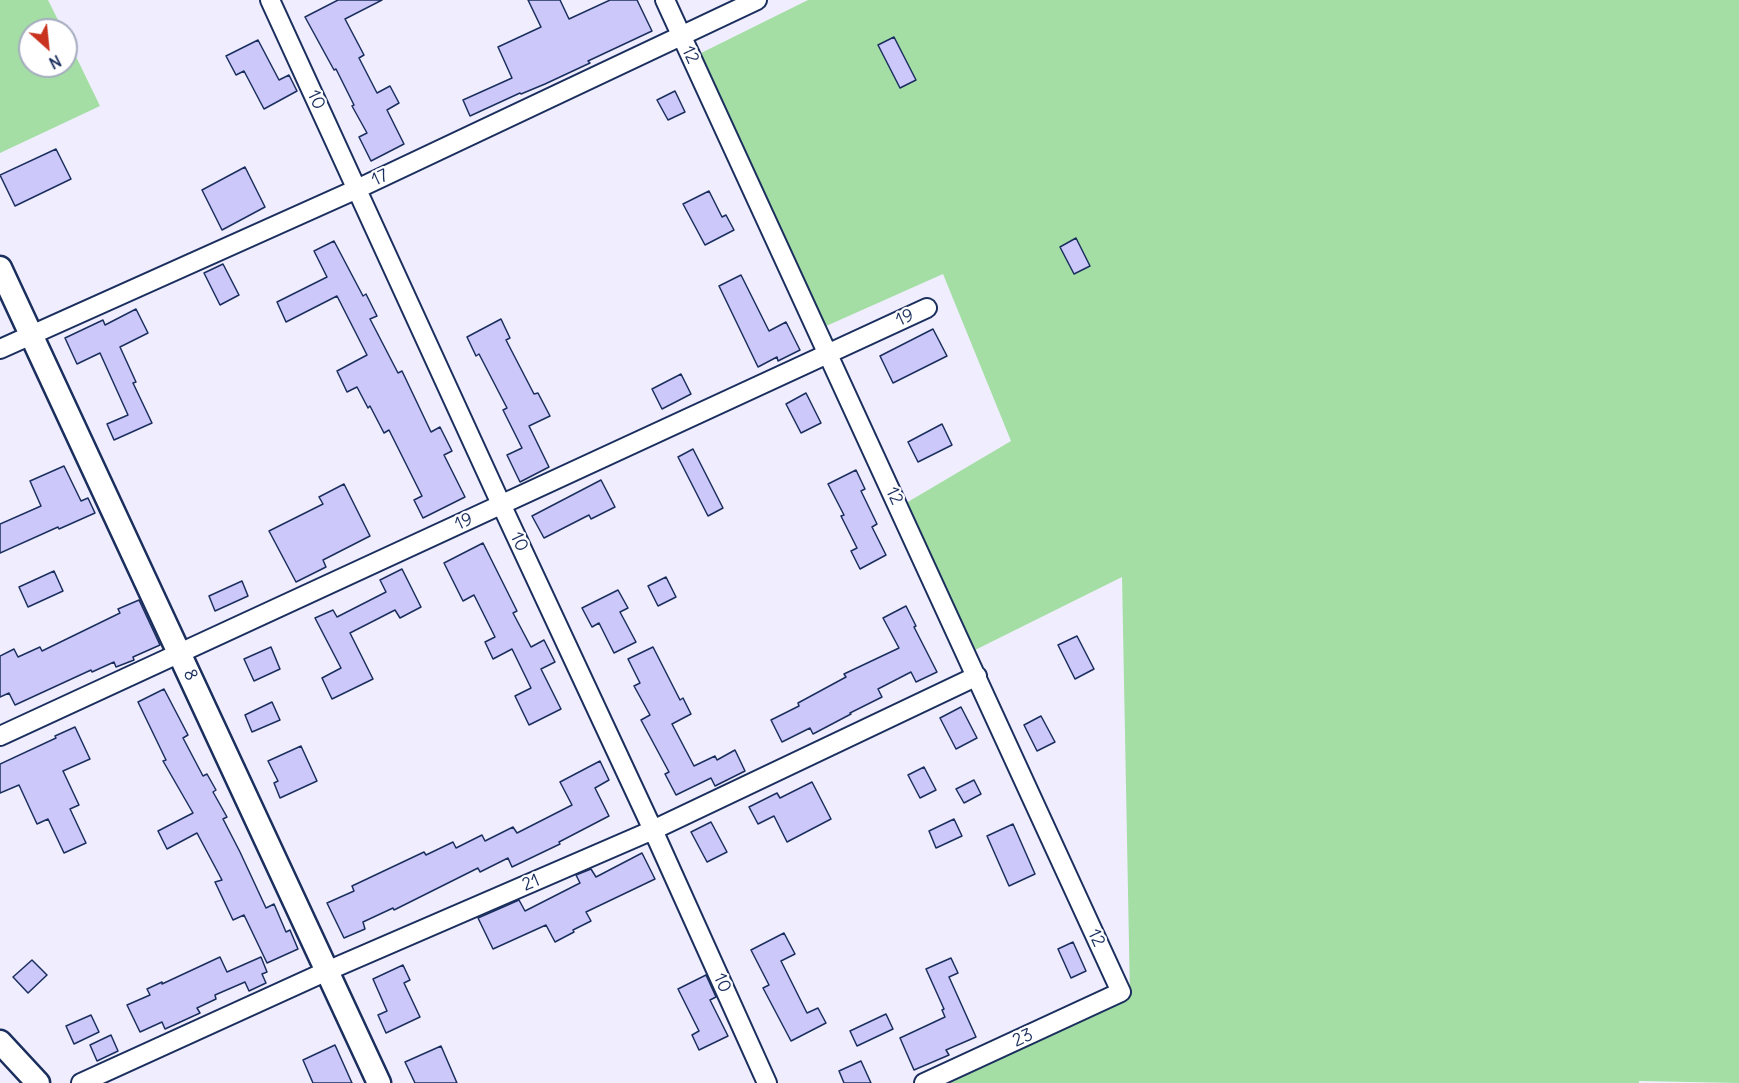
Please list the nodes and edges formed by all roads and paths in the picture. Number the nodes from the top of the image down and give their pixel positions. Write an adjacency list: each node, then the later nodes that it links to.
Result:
1 (270, 0): 5 (street, 10)
2 (665, 0): 4 (street, 12)
3 (757, 0): 4 (street, 17)
4 (681, 35): 5 (street, 17); 10 (street, 12)
5 (357, 189): 8 (street, 17); 11 (street, 10)
6 (0, 268): 8 (street, 8)
7 (927, 308): 10 (street, 19)
8 (31, 335): 9 (street, 17); 12 (street, 8)
9 (0, 349)
10 (828, 354): 11 (street, 19); 13 (street, 12)
11 (501, 504): 12 (street, 19); 15 (street, 10)
12 (179, 653): 14 (street, 19); 16 (street, 8)
13 (977, 676): 15 (street, 21); 17 (street, 12)
14 (0, 736)
15 (653, 830): 16 (street, 21); 22 (street, 10)
16 (327, 971): 20 (street, 21); 21 (street, 8)
17 (1121, 992): 23 (street, 23)
18 (0, 1042): 19 (street)
19 (38, 1083)
20 (81, 1083)
21 (379, 1083)
22 (767, 1083)
23 (924, 1083)

